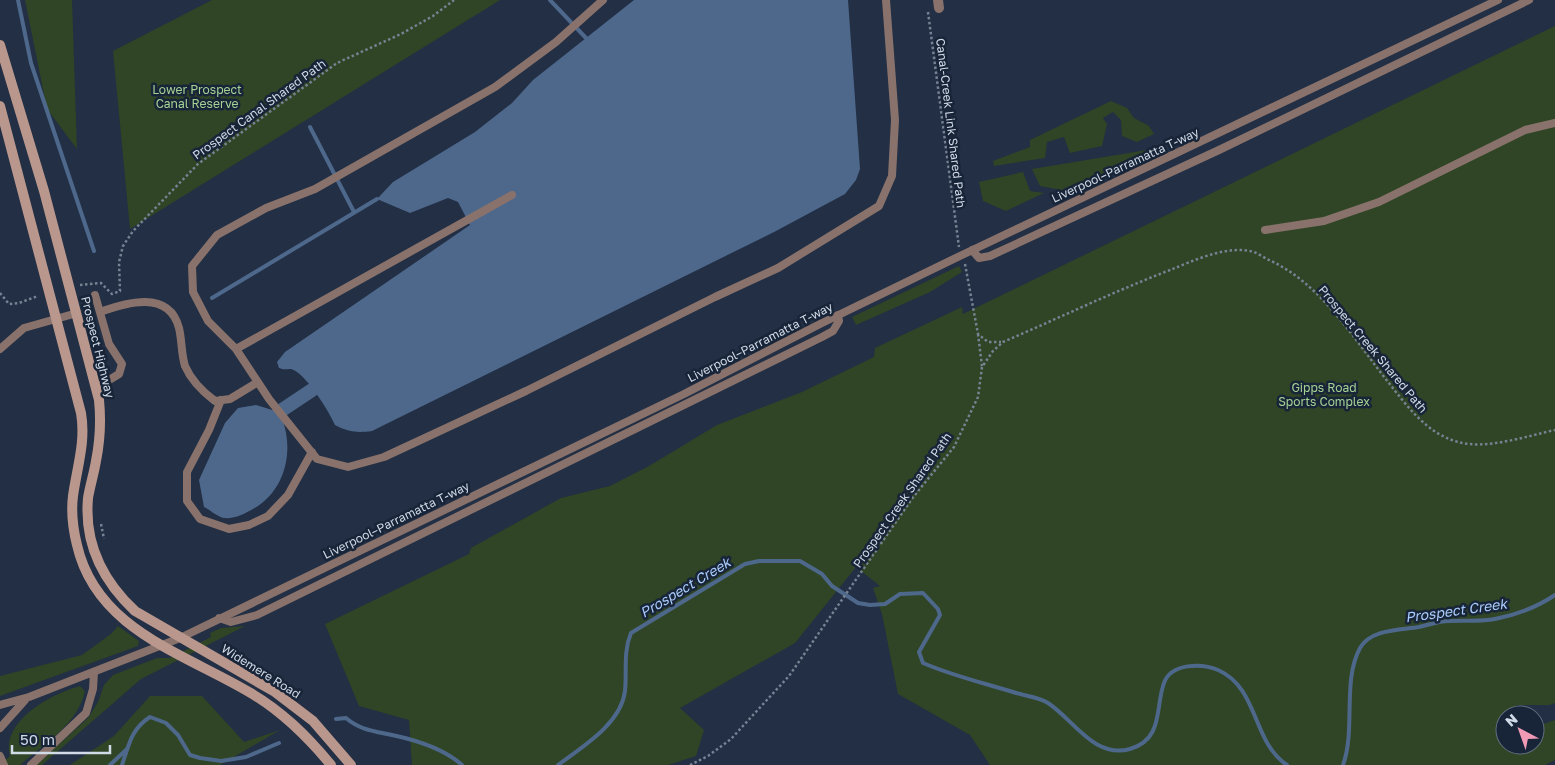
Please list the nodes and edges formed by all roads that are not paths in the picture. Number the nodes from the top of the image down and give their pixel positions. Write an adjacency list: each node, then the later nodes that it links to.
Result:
1 (603, 0): 17 (lane)
2 (886, 0): 21 (lane)
3 (1498, 0): 10 (lane, Liverpool–Parramatta T-way)
4 (1529, 0): 10 (lane)
5 (0, 45): 13 (main road, Prospect Highway)
6 (0, 106): 15 (main road)
7 (1555, 123): 9 (lane)
8 (512, 195): 17 (lane)
9 (1265, 230)
10 (972, 250): 14 (lane, Liverpool–Parramatta T-way)
11 (95, 295): 12 (lane)
12 (100, 312): 19 (lane); 20 (lane)
13 (77, 313): 15 (lane); 19 (main road, Prospect Highway)
14 (838, 315): 22 (lane, Liverpool–Parramatta T-way); 22 (lane)
15 (56, 318): 16 (lane); 24 (main road)
16 (0, 349)
17 (236, 349): 18 (lane)
18 (258, 382): 20 (lane); 21 (lane)
19 (96, 388): 23 (main road, Prospect Highway)
20 (221, 400): 21 (lane)
21 (312, 452)
22 (220, 618): 23 (lane, Liverpool–Parramatta T-way)
23 (180, 638): 24 (lane, Liverpool–Parramatta T-way); 25 (main road, Prospect Highway)
24 (162, 646): 26 (lane, Liverpool–Parramatta T-way); 31 (main road, Widemere Road)
25 (195, 646): 32 (main road, Widemere Road)
26 (94, 672): 27 (lane, Liverpool–Parramatta T-way); 30 (lane)
27 (29, 696): 28 (lane, Liverpool–Parramatta T-way); 29 (lane, Liverpool–Parramatta T-way)
28 (0, 705)
29 (0, 728)
30 (31, 765)
31 (331, 765)
32 (351, 765)

